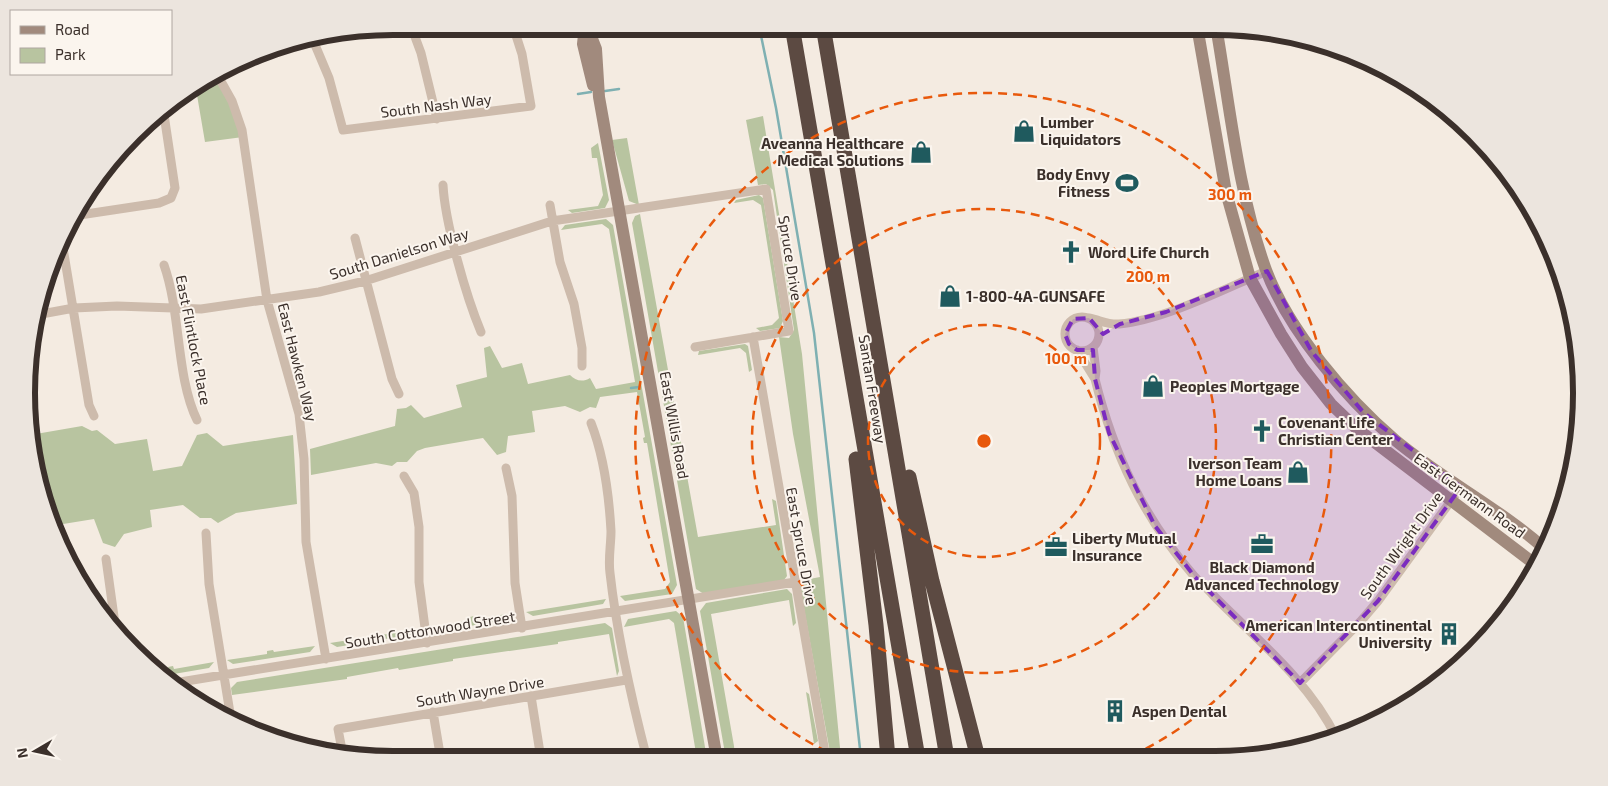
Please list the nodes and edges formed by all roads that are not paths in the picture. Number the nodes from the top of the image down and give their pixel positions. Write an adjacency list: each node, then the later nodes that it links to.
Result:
1 (414, 35): 11 (street)
2 (516, 35): 11 (street, South Nash Way)
3 (584, 35): 15 (main road, East Willis Road)
4 (794, 35): 29 (highway, Santan Freeway)
5 (825, 35): 41 (highway, Santan Freeway)
6 (1199, 35): 23 (main road, East Germann Road)
7 (1218, 35): 22 (main road, East Germann Road)
8 (315, 44): 11 (street, South Nash Way)
9 (220, 80): 25 (street, East Hawken Way)
10 (165, 118): 16 (street)
11 (437, 119)
12 (442, 185): 19 (street)
13 (766, 189): 15 (street, South Danielson Way); 33 (street, Spruce Drive)
14 (550, 205): 17 (street)
15 (621, 211): 17 (street, South Danielson Way); 54 (main road, East Willis Road)
16 (83, 214)
17 (552, 221): 19 (street, South Danielson Way); 38 (street)
18 (355, 238): 24 (street)
19 (456, 250): 24 (street, South Danielson Way); 32 (street)
20 (64, 252): 26 (street)
21 (164, 265): 27 (street, East Flintlock Place)
22 (1267, 271): 23 (street); 47 (main road, East Germann Road)
23 (1250, 278): 31 (street); 48 (main road, East Germann Road)
24 (365, 281): 25 (street, South Danielson Way); 40 (street)
25 (268, 300): 27 (street, South Danielson Way); 59 (street, East Hawken Way)
26 (74, 308): 27 (street, South Danielson Way); 28 (street, South Danielson Way); 42 (street)
27 (175, 309): 43 (street, East Flintlock Place)
28 (44, 314)
29 (844, 318): 74 (highway); 75 (highway, Santan Freeway)
30 (1089, 318): 31 (street); 34 (street); 37 (street)
31 (1120, 324): 34 (street)
32 (481, 332)
33 (753, 337): 35 (street); 53 (street, East Spruce Drive)
34 (1099, 337): 36 (street)
35 (695, 347)
36 (1093, 347): 37 (street); 39 (street)
37 (1078, 350): 39 (street)
38 (582, 366)
39 (1095, 380): 63 (street)
40 (399, 394)
41 (888, 407): 76 (highway, Santan Freeway); 77 (highway)
42 (94, 416)
43 (197, 420)
44 (590, 423): 55 (street)
45 (506, 468): 57 (street)
46 (404, 476): 58 (street)
47 (1461, 486): 48 (street, South Wright Drive); 50 (main road, East Germann Road)
48 (1450, 500): 52 (main road, East Germann Road); 63 (street, South Wright Drive)
49 (206, 533): 60 (street)
50 (1539, 544)
51 (106, 559): 56 (street)
52 (1531, 561)
53 (794, 582): 54 (street, South Cottonwood Street); 73 (street, East Spruce Drive)
54 (690, 600): 55 (street, South Cottonwood Street); 72 (main road, East Willis Road)
55 (615, 612): 57 (street, South Cottonwood Street); 61 (street)
56 (114, 617)
57 (522, 628): 58 (street, South Cottonwood Street)
58 (427, 642): 59 (street, South Cottonwood Street)
59 (326, 659): 60 (street, South Cottonwood Street)
60 (223, 675): 62 (street, South Cottonwood Street); 65 (street)
61 (626, 680): 64 (street, South Wayne Drive); 71 (street)
62 (181, 682)
63 (1300, 683): 67 (street)
64 (531, 696): 66 (street, South Wayne Drive); 70 (street)
65 (230, 711)
66 (433, 712): 68 (street, South Wayne Drive); 69 (street)
67 (1332, 731)
68 (342, 747)
69 (440, 751)
70 (540, 751)
71 (644, 751)
72 (716, 751)
73 (825, 751)
74 (887, 751)
75 (917, 751)
76 (947, 751)
77 (976, 751)

